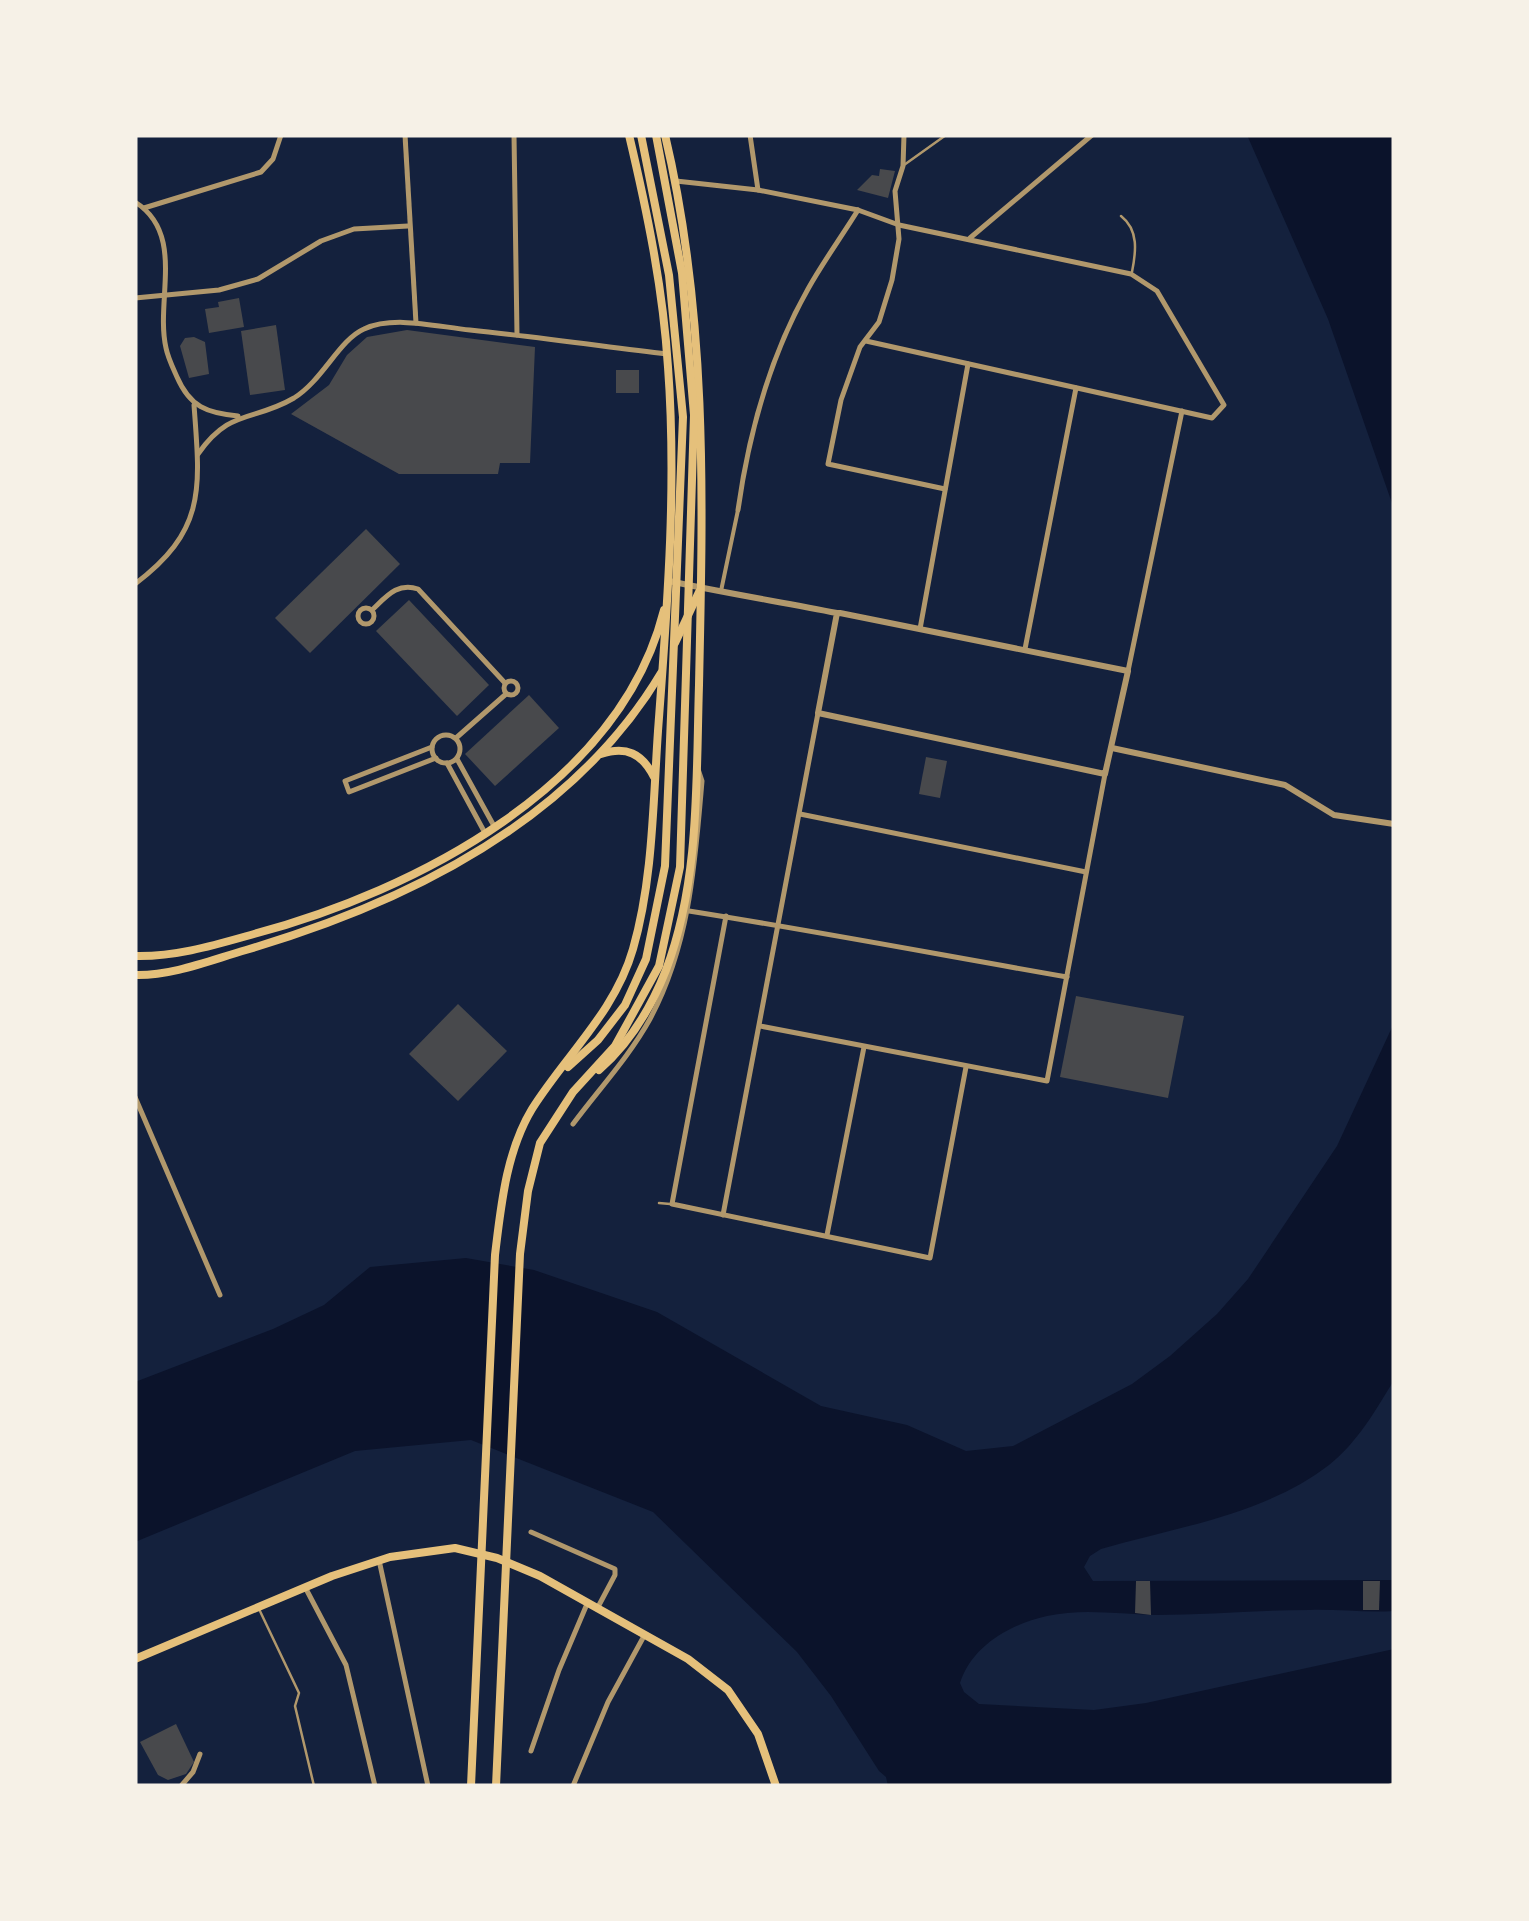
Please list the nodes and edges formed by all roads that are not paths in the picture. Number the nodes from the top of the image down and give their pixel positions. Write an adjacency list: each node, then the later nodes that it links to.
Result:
1 (281, 135): 16 (street)
2 (404, 135): 20 (street)
3 (514, 135): 28 (street)
4 (629, 135): 23 (main road)
5 (641, 135): 76 (main road)
6 (656, 135): 77 (main road)
7 (666, 135): 13 (main road)
8 (750, 135): 14 (street)
9 (904, 135): 12 (street)
10 (946, 135): 12 (lane)
11 (1092, 135): 21 (street)
12 (903, 166): 19 (street)
13 (676, 181): 14 (street); 22 (main road)
14 (758, 190): 17 (street)
15 (135, 202): 16 (street)
16 (144, 208): 25 (street)
17 (858, 210): 19 (street); 38 (street)
18 (1122, 216): 24 (lane)
19 (899, 225): 21 (street); 29 (street)
20 (408, 226): 25 (street); 27 (street)
21 (970, 238): 24 (street)
22 (688, 240): 23 (main road); 41 (main road)
23 (654, 243): 30 (main road)
24 (1132, 274): 34 (street)
25 (165, 296): 26 (street); 33 (street)
26 (135, 298)
27 (416, 324): 28 (street); 35 (street)
28 (517, 335): 30 (street)
29 (866, 341): 31 (street); 37 (street)
30 (667, 354): 39 (main road)
31 (968, 364): 32 (street); 37 (street)
32 (1076, 388): 34 (street); 46 (street)
33 (194, 404): 35 (street); 36 (street)
34 (1182, 411): 48 (street)
35 (240, 416): 36 (street)
36 (198, 454): 40 (street)
37 (945, 489): 45 (street)
38 (738, 510): 42 (street)
39 (670, 581): 41 (street); 47 (main road); 64 (main road)
40 (135, 584)
41 (701, 588): 42 (street); 47 (main road); 59 (main road)
42 (721, 592): 44 (street)
43 (372, 610): 49 (street)
44 (837, 613): 45 (street); 51 (street)
45 (920, 630): 46 (street)
46 (1025, 649): 48 (street)
47 (662, 670): 55 (main road); 61 (main road)
48 (1128, 671): 54 (street)
49 (506, 683): 50 (street); 50 (street)
50 (506, 694): 52 (street)
51 (818, 713): 60 (street); 62 (street)
52 (456, 739): 53 (street); 57 (street)
53 (432, 748): 56 (street); 56 (street)
54 (1112, 748): 60 (street); 63 (street)
55 (596, 756): 61 (main road); 71 (main road)
56 (436, 758): 58 (street)
57 (456, 758): 58 (street); 64 (street)
58 (447, 762): 65 (street)
59 (697, 766): 67 (street); 77 (main road)
60 (1106, 774): 66 (street)
61 (655, 780): 76 (main road)
62 (800, 814): 66 (street); 69 (street)
63 (1392, 824)
64 (494, 826): 65 (main road)
65 (485, 833): 70 (main road)
66 (1086, 873): 72 (street)
67 (688, 910): 68 (street); 79 (street)
68 (726, 916): 69 (street); 81 (street)
69 (779, 924): 72 (street); 73 (street)
70 (135, 956)
71 (135, 976)
72 (1067, 976): 75 (street)
73 (760, 1026): 74 (street); 82 (street)
74 (864, 1047): 75 (street); 83 (street)
75 (966, 1067): 83 (street)
76 (554, 1080): 99 (main road)
77 (573, 1092): 100 (main road)
78 (135, 1097): 84 (street)
79 (573, 1124)
80 (659, 1203): 81 (lane)
81 (672, 1204): 82 (street)
82 (723, 1215): 83 (street)
83 (827, 1236)
84 (220, 1296)
85 (531, 1532): 90 (street)
86 (379, 1560): 87 (main road); 88 (main road); 98 (street)
87 (306, 1588): 89 (main road); 97 (street)
88 (587, 1604): 90 (main road); 93 (street)
89 (258, 1608): 92 (main road); 96 (lane)
90 (596, 1609): 91 (main road)
91 (644, 1636): 101 (street); 102 (main road)
92 (135, 1658)
93 (530, 1751)
94 (200, 1754): 95 (street)
95 (181, 1786)
96 (314, 1786)
97 (375, 1786)
98 (428, 1786)
99 (472, 1786)
100 (496, 1786)
101 (573, 1786)
102 (776, 1786)

